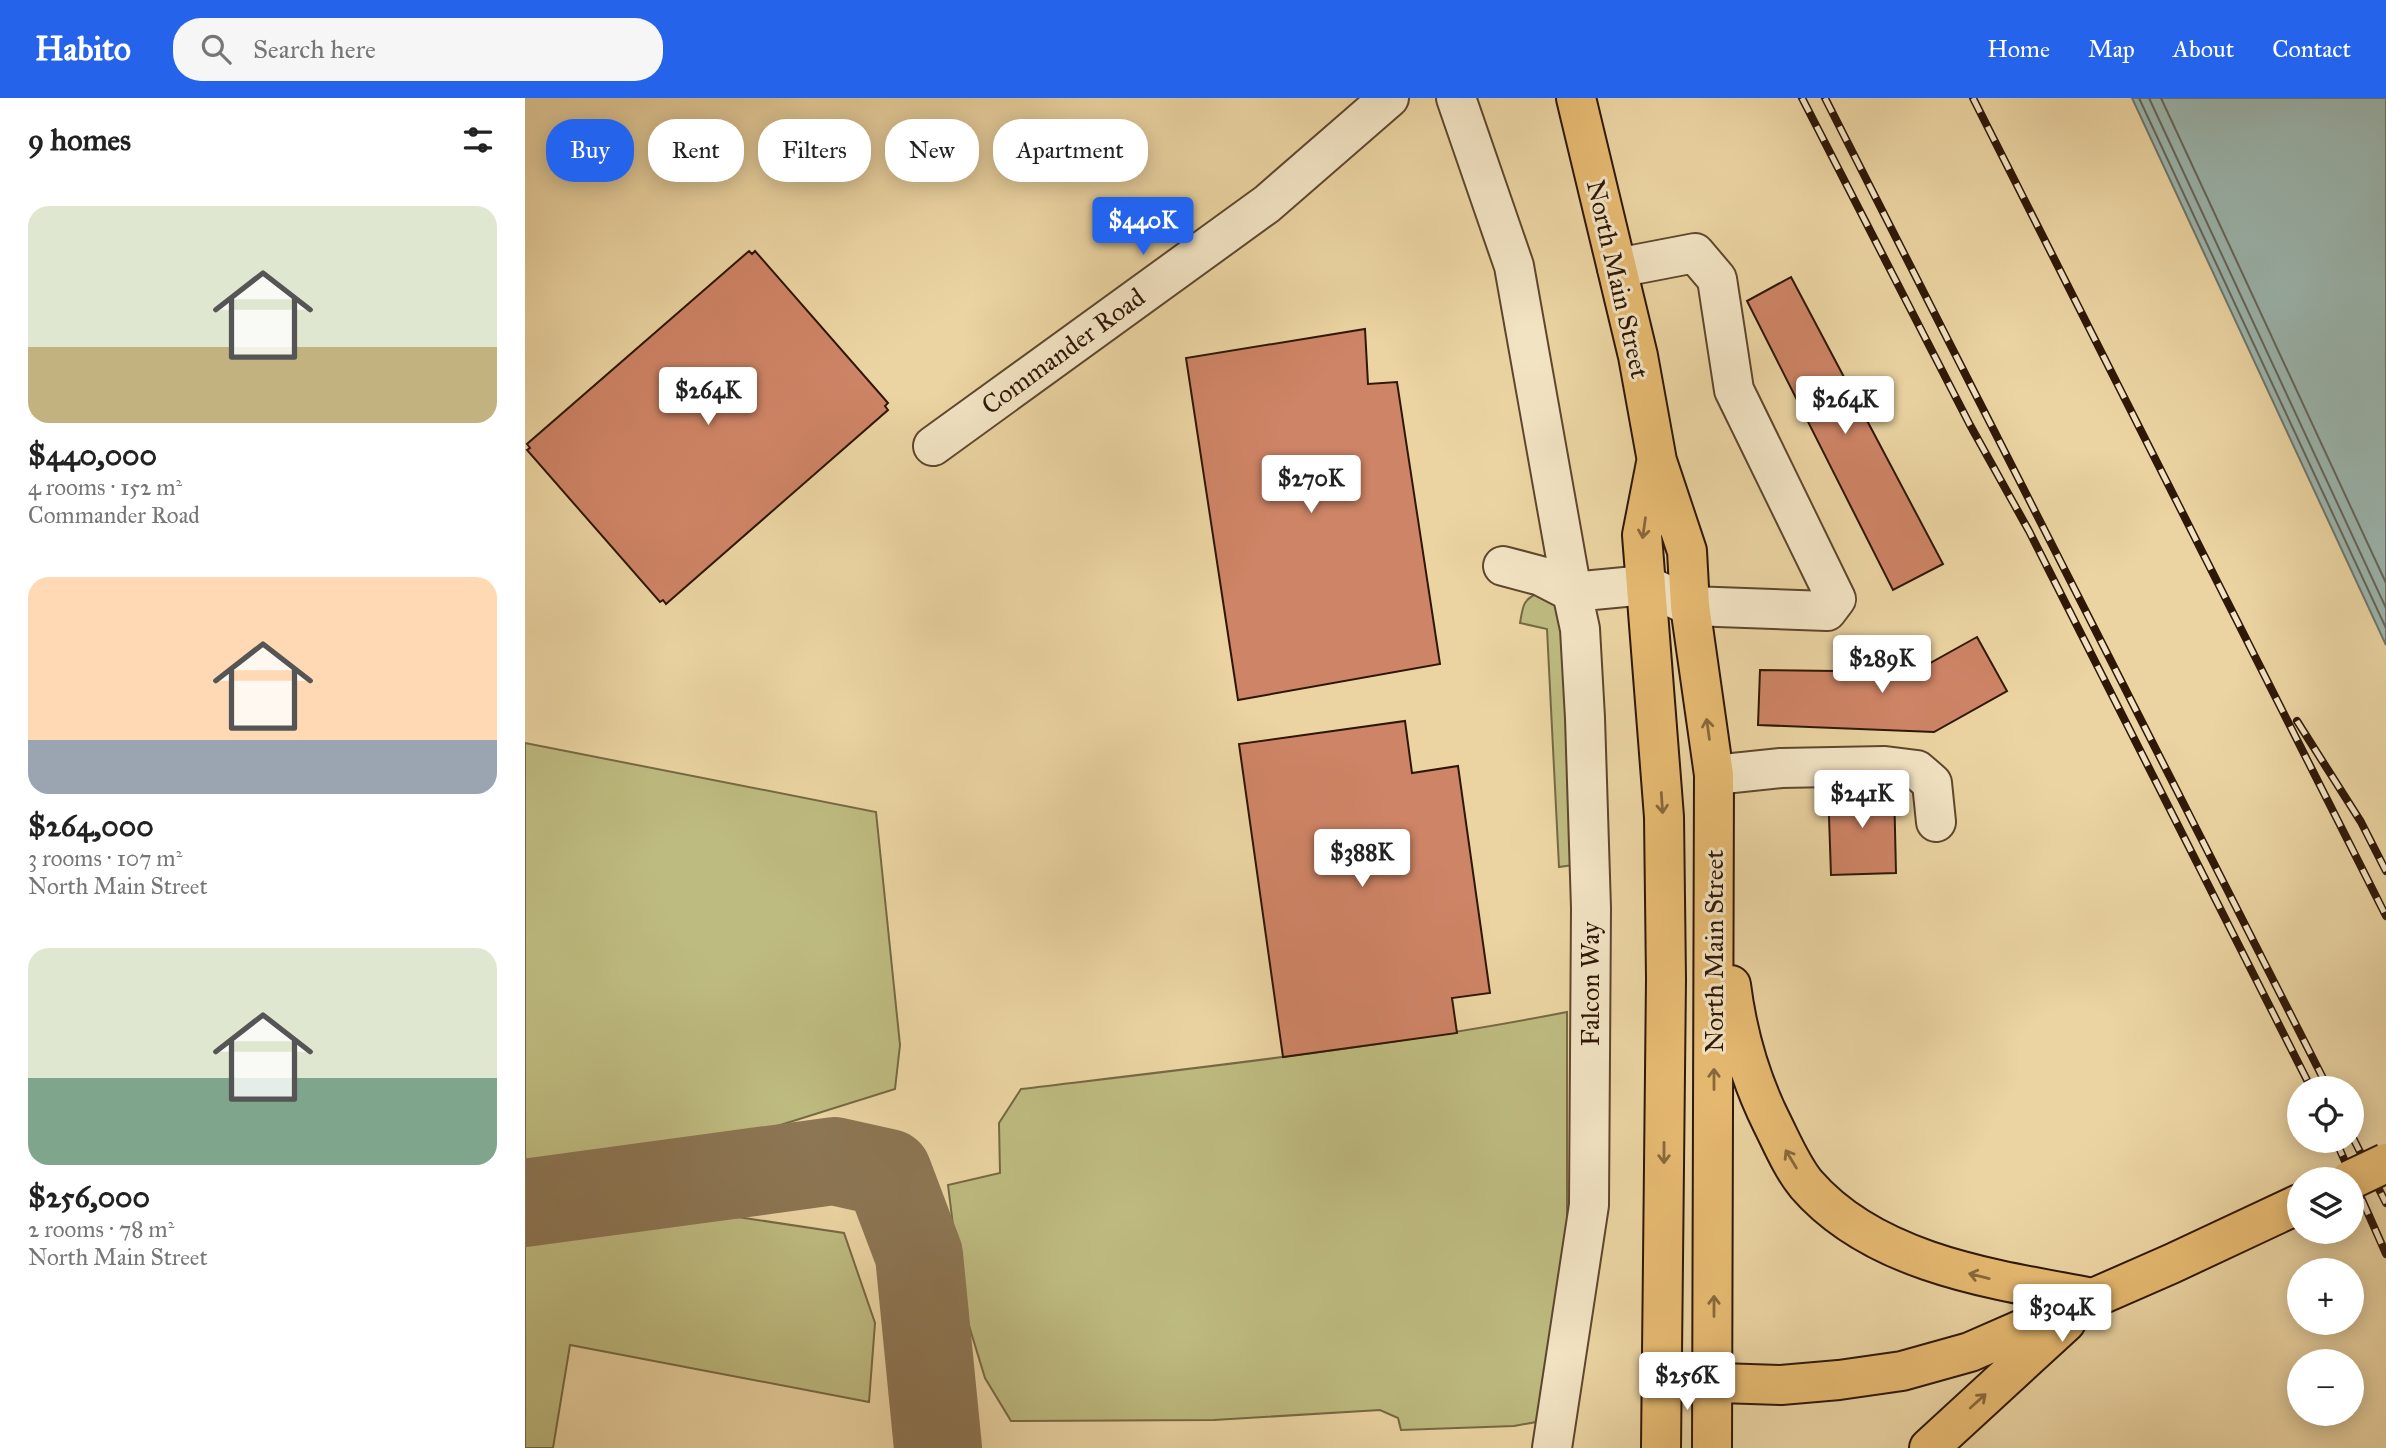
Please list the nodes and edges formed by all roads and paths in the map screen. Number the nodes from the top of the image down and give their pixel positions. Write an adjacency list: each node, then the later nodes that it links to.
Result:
1 (1389, 98): 5 (street, Commander Road)
2 (1456, 98): 9 (street, Falcon Way)
3 (1576, 98): 4 (main road, North Main Street)
4 (1617, 268): 6 (main road, North Main Street); 10 (street)
5 (933, 446)
6 (1657, 461): 8 (main road, North Main Street, one-way to 8); 10 (main road, North Main Street)
7 (1503, 566): 9 (street)
8 (1646, 585): 9 (street); 10 (street); 17 (main road, North Main Street, one-way to 17)
9 (1572, 592): 19 (street, Falcon Way)
10 (1690, 606): 11 (main road, North Main Street, one-way to 10)
11 (1714, 775): 12 (street); 16 (main road, one-way to 11); 18 (main road, North Main Street, one-way to 11)
12 (1936, 822)
13 (2386, 1163): 14 (main road, bridge)
14 (2364, 1173)
15 (2287, 1210): 16 (main road)
16 (2094, 1298): 18 (main road); 22 (main road, one-way to 16)
17 (1662, 1381): 18 (main road); 20 (main road, North Main Street)
18 (1714, 1383): 21 (main road, North Main Street)
19 (1552, 1448)
20 (1661, 1448)
21 (1712, 1448)
22 (1929, 1448)

